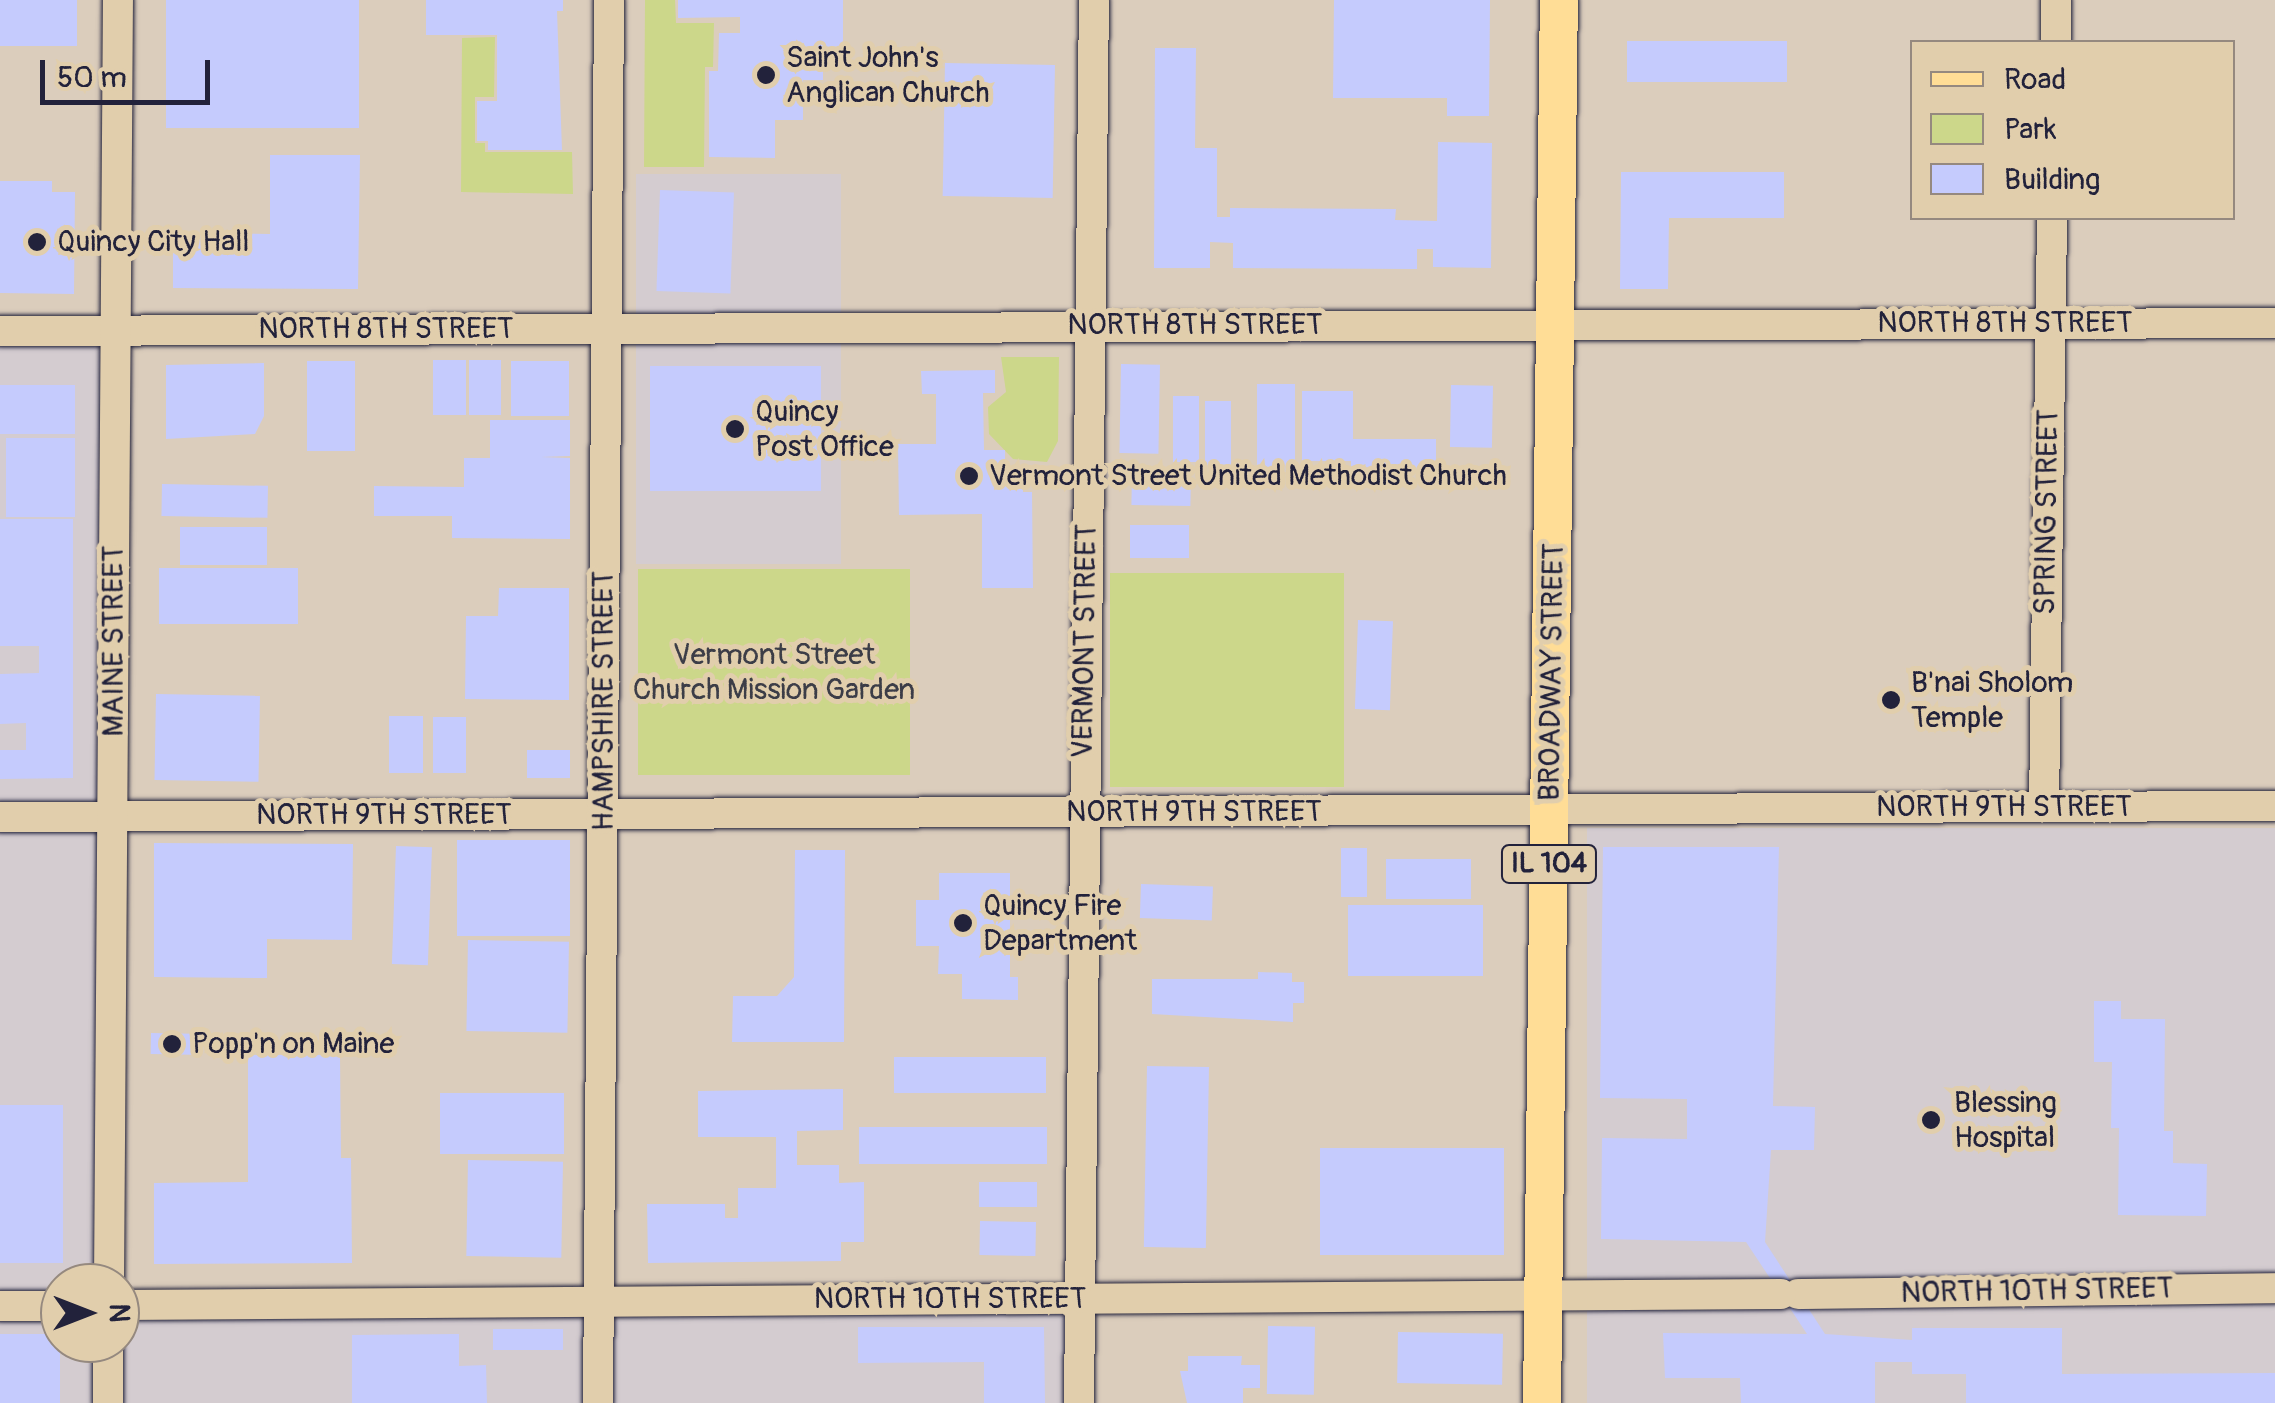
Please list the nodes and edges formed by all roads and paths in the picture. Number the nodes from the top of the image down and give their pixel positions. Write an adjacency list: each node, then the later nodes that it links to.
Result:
1 (118, 0): 13 (street, MAINE STREET)
2 (609, 0): 12 (street, HAMPSHIRE STREET)
3 (1094, 0): 11 (street, VERMONT STREET)
4 (1559, 0): 10 (main road, BROADWAY STREET / IL 104)
5 (2056, 0): 6 (street)
6 (2056, 40)
7 (2052, 220): 8 (street, SPRING STREET)
8 (2049, 323): 9 (street, NORTH 8TH STREET); 10 (street, NORTH 8TH STREET); 16 (street, SPRING STREET)
9 (2275, 323)
10 (1556, 324): 11 (street, NORTH 8TH STREET); 17 (main road, BROADWAY STREET / IL 104)
11 (1089, 326): 12 (street, NORTH 8TH STREET); 18 (street, VERMONT STREET)
12 (607, 328): 13 (street, NORTH 8TH STREET); 19 (street, HAMPSHIRE STREET)
13 (116, 331): 14 (street, NORTH 8TH STREET); 21 (street, MAINE STREET)
14 (0, 332)
15 (2275, 806): 16 (street, NORTH 9TH STREET)
16 (2044, 807): 17 (street, NORTH 9TH STREET)
17 (1550, 809): 18 (street, NORTH 9TH STREET); 24 (main road, BROADWAY STREET / IL 104)
18 (1083, 812): 19 (street, NORTH 9TH STREET); 25 (street, VERMONT STREET)
19 (603, 814): 21 (street, NORTH 9TH STREET); 26 (street, HAMPSHIRE STREET)
20 (0, 817): 21 (street, NORTH 9TH STREET)
21 (112, 817): 22 (street, MAINE STREET)
22 (108, 1263)
23 (2275, 1288): 24 (street, NORTH 10TH STREET)
24 (1544, 1295): 25 (street, NORTH 10TH STREET); 34 (main road, BROADWAY STREET / IL 104)
25 (1080, 1298): 26 (street, NORTH 10TH STREET); 33 (street, VERMONT STREET)
26 (599, 1301): 29 (street, NORTH 10TH STREET); 32 (street, HAMPSHIRE STREET)
27 (0, 1306): 28 (street)
28 (40, 1306)
29 (140, 1306)
30 (108, 1363): 31 (street)
31 (108, 1403)
32 (598, 1403)
33 (1078, 1403)
34 (1542, 1403)

